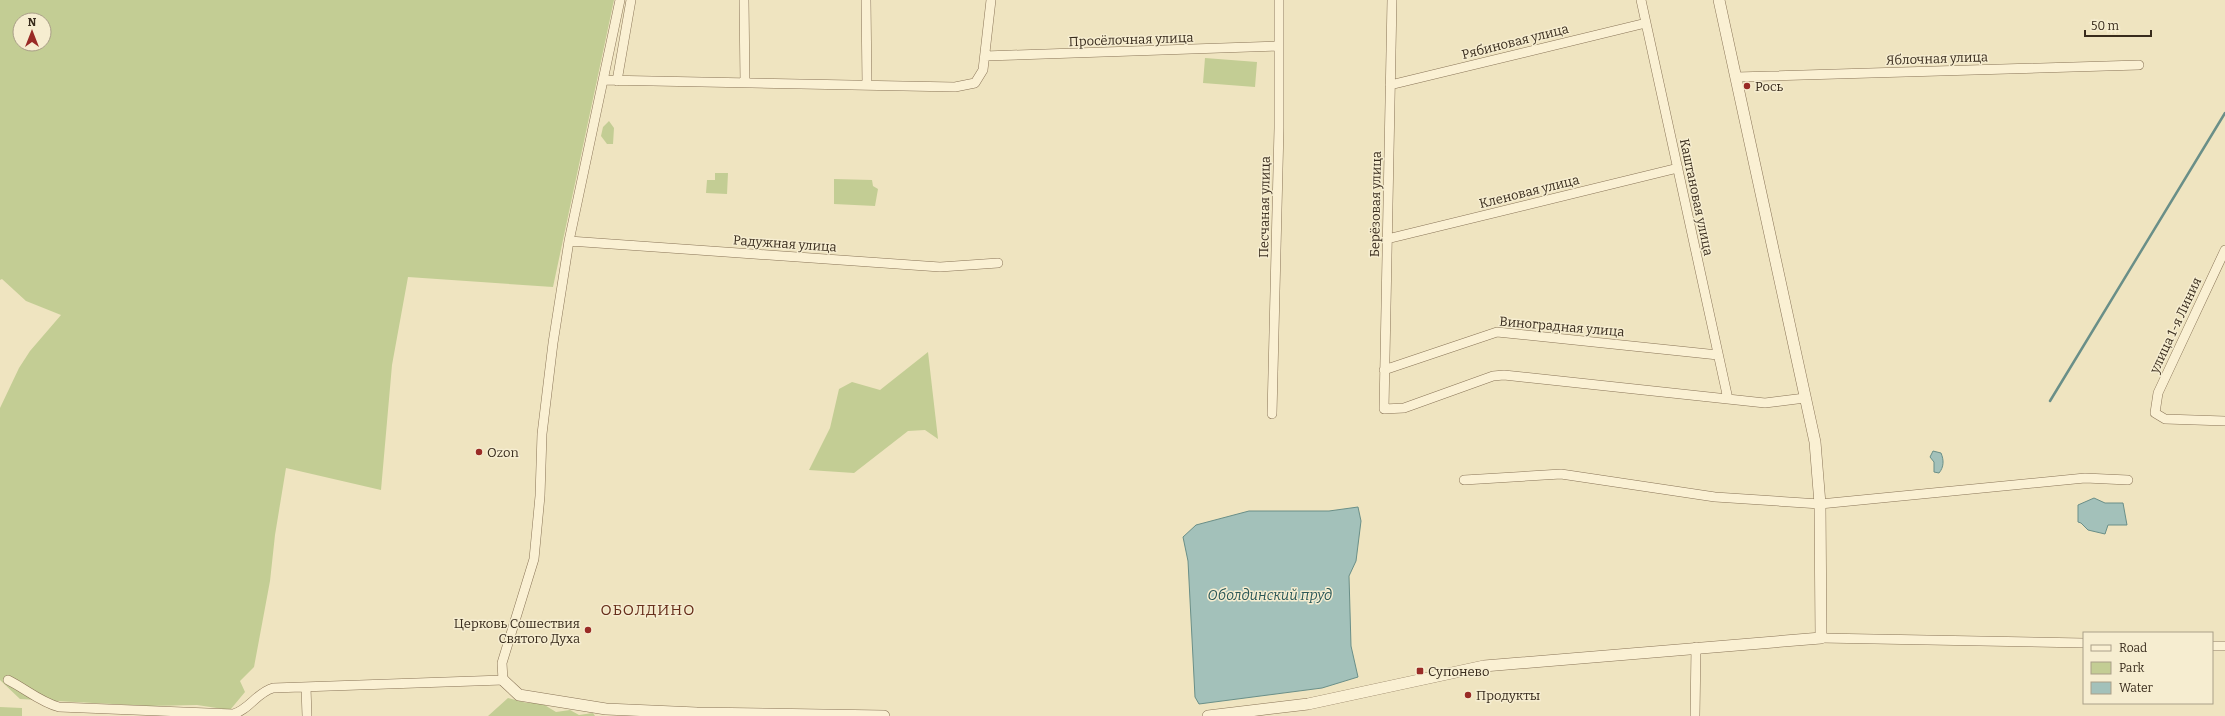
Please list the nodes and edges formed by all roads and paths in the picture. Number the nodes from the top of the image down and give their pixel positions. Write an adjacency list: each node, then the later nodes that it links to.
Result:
1 (620, 0): 15 (street)
2 (631, 0): 16 (street)
3 (744, 0): 17 (street)
4 (866, 0): 18 (street)
5 (991, 0): 12 (street)
6 (1279, 0): 11 (street, Песчаная улица)
7 (1392, 0): 19 (street, Берёзовая улица)
8 (1642, 0): 10 (street, Каштановая улица)
9 (1719, 0): 14 (street)
10 (1646, 23): 19 (street, Рябиновая улица); 20 (street, Каштановая улица)
11 (1278, 46): 12 (street, Просёлочная улица); 29 (street, Песчаная улица)
12 (985, 56): 18 (street)
13 (2139, 65): 14 (street, Яблочная улица)
14 (1736, 77): 27 (street)
15 (603, 80): 16 (street); 22 (street)
16 (617, 81): 17 (street)
17 (745, 83): 18 (street)
18 (867, 85)
19 (1390, 85): 21 (street, Берёзовая улица)
20 (1678, 168): 21 (street, Кленовая улица); 25 (street, Каштановая улица)
21 (1387, 239): 26 (street, Берёзовая улица)
22 (569, 241): 24 (street, Радужная улица); 40 (street)
23 (2225, 250): 30 (street, улица 1-я Линия)
24 (998, 262)
25 (1718, 355): 26 (street, Виноградная улица); 28 (street, Каштановая улица)
26 (1384, 370): 28 (street, Берёзовая улица)
27 (1805, 398): 28 (street); 33 (street)
28 (1728, 399)
29 (1272, 414)
30 (2225, 422)
31 (1464, 480): 33 (street)
32 (2128, 480): 33 (street)
33 (1820, 504): 34 (street)
34 (1821, 638): 35 (street); 38 (street)
35 (2083, 643)
36 (2213, 646): 37 (street)
37 (2225, 646)
38 (1696, 647): 44 (street); 45 (street)
39 (8, 680): 41 (street)
40 (503, 680): 41 (street); 43 (street)
41 (306, 687): 42 (street)
42 (307, 716)
43 (884, 716)
44 (1208, 716)
45 (1695, 716)

